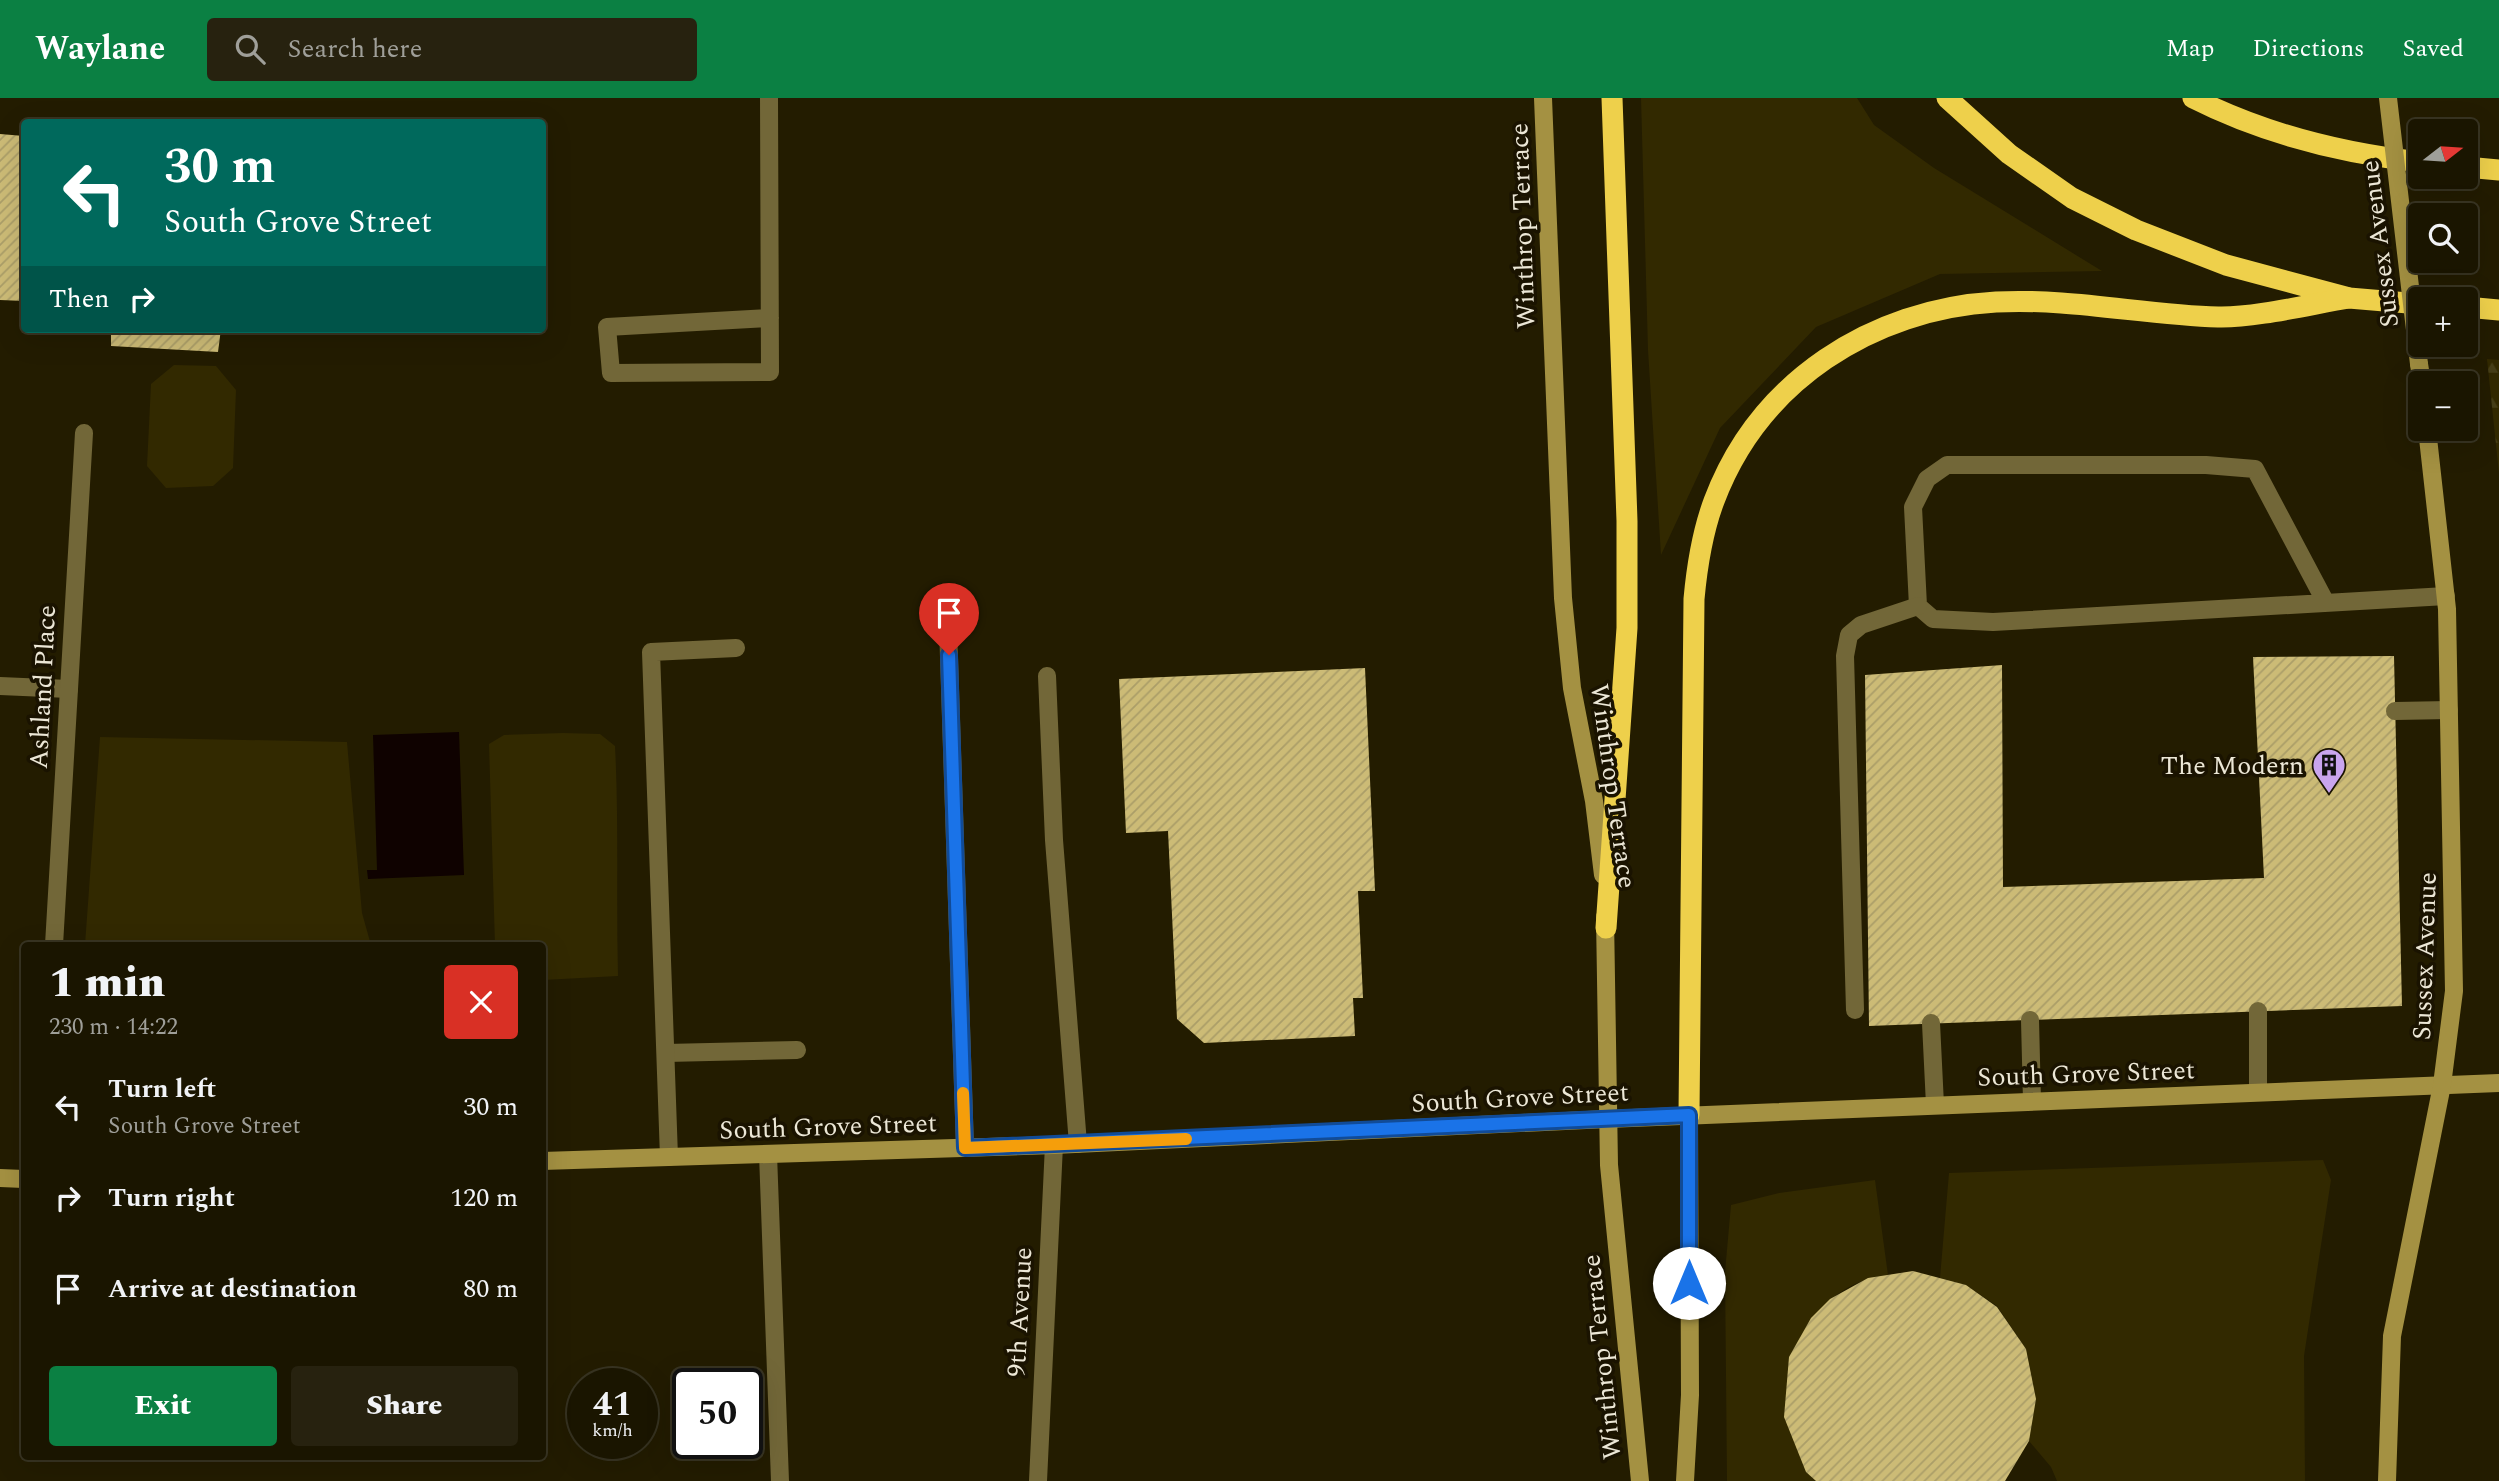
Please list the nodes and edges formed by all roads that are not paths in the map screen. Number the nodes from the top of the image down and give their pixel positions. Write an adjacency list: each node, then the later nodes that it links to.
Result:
1 (769, 98): 14 (street)
2 (1543, 98): 28 (main road, Winthrop Terrace)
3 (1612, 98): 28 (highway)
4 (1947, 98): 10 (highway)
5 (2389, 98): 15 (main road, Sussex Avenue, bridge)
6 (2194, 99): 7 (highway)
7 (2408, 160)
8 (2478, 168): 9 (highway)
9 (2499, 170)
10 (2349, 298): 11 (highway); 41 (highway)
11 (2408, 303)
12 (2478, 308): 13 (highway)
13 (2499, 310)
14 (770, 318): 14 (street)
15 (2420, 371)
16 (84, 433): 25 (street, Ashland Place)
17 (2428, 441): 18 (main road, Sussex Avenue)
18 (2446, 596): 19 (street); 26 (main road, Sussex Avenue)
19 (2326, 603): 20 (street); 20 (street)
20 (1918, 606): 30 (street)
21 (948, 627): 45 (street)
22 (736, 648): 35 (street)
23 (1046, 677): 43 (street)
24 (0, 686): 25 (street)
25 (69, 689): 29 (street, Ashland Place)
26 (2449, 710): 27 (street); 37 (main road, Sussex Avenue)
27 (2395, 711)
28 (1606, 928): 42 (main road, Winthrop Terrace)
29 (54, 942)
30 (1855, 1010)
31 (2258, 1011): 38 (street)
32 (2030, 1020): 39 (street)
33 (1931, 1023): 40 (street)
34 (797, 1049): 35 (street)
35 (666, 1053): 47 (street)
36 (2499, 1083): 37 (main road, South Grove Street)
37 (2442, 1085): 38 (main road, South Grove Street); 55 (main road, Sussex Avenue)
38 (2258, 1092): 39 (main road, South Grove Street)
39 (2032, 1101): 40 (main road, South Grove Street)
40 (1935, 1105): 41 (main road, South Grove Street)
41 (1689, 1115): 42 (main road, South Grove Street); 54 (main road)
42 (1607, 1119): 43 (main road, South Grove Street); 53 (main road, Winthrop Terrace)
43 (1078, 1144): 44 (main road, South Grove Street)
44 (1054, 1145): 45 (main road, South Grove Street); 52 (street, 9th Avenue)
45 (965, 1148): 46 (main road, South Grove Street)
46 (768, 1154): 47 (main road, South Grove Street); 51 (street)
47 (669, 1157): 48 (main road, South Grove Street)
48 (546, 1161)
49 (0, 1178): 50 (main road)
50 (21, 1179)
51 (780, 1481)
52 (1038, 1481)
53 (1640, 1481)
54 (1685, 1481)
55 (2386, 1481)

